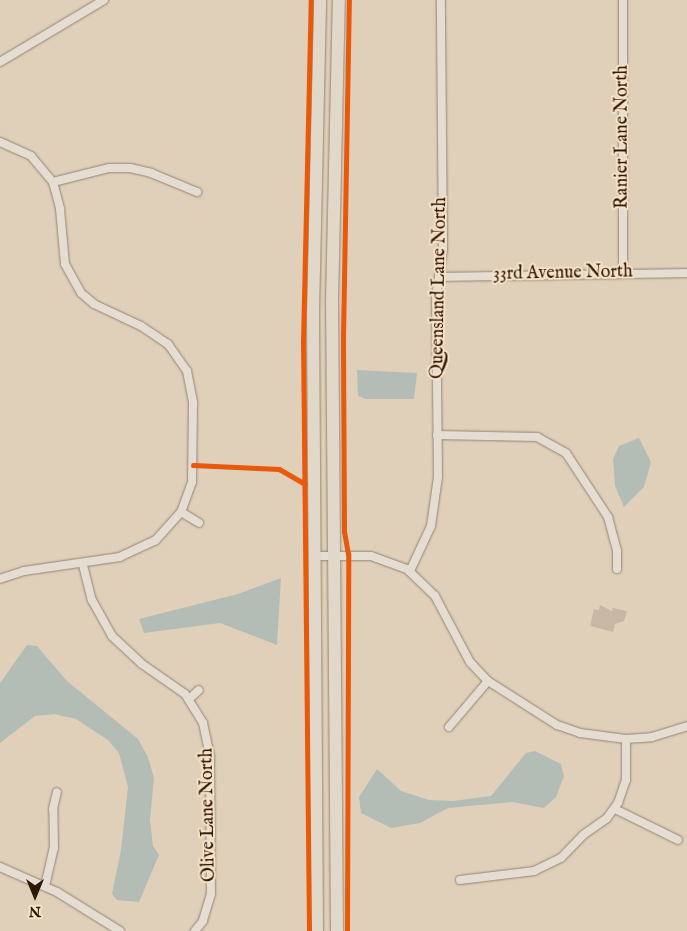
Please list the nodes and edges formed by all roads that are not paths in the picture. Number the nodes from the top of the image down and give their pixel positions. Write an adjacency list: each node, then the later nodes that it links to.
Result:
1 (104, 0): 6 (street)
2 (320, 0): 17 (main road)
3 (339, 0): 16 (main road)
4 (441, 0): 12 (street, Queensland Lane North)
5 (623, 0): 10 (street, Ranier Lane North)
6 (0, 62)
7 (0, 142): 8 (street)
8 (53, 182): 9 (street); 14 (street)
9 (197, 192)
10 (623, 273): 11 (street, 33rd Avenue North); 12 (street, 33rd Avenue North)
11 (687, 273)
12 (440, 276): 13 (street, Queensland Lane North)
13 (437, 435): 19 (street); 20 (street, Queensland Lane North)
14 (181, 512): 15 (street); 18 (street)
15 (199, 523)
16 (334, 555): 17 (street); 20 (street); 37 (main road)
17 (314, 556): 36 (main road)
18 (83, 564): 21 (street); 24 (street, Olive Lane North)
19 (616, 569)
20 (410, 571): 22 (street)
21 (0, 579)
22 (488, 681): 26 (street); 27 (street)
23 (199, 690): 24 (street)
24 (189, 699): 35 (street, Olive Lane North)
25 (687, 726): 27 (street)
26 (449, 727)
27 (626, 739): 29 (street)
28 (57, 792): 33 (street)
29 (615, 809): 30 (street); 32 (street)
30 (678, 840)
31 (0, 868): 33 (street)
32 (460, 880)
33 (45, 886): 34 (street)
34 (120, 931)
35 (195, 931)
36 (317, 931)
37 (337, 931)

